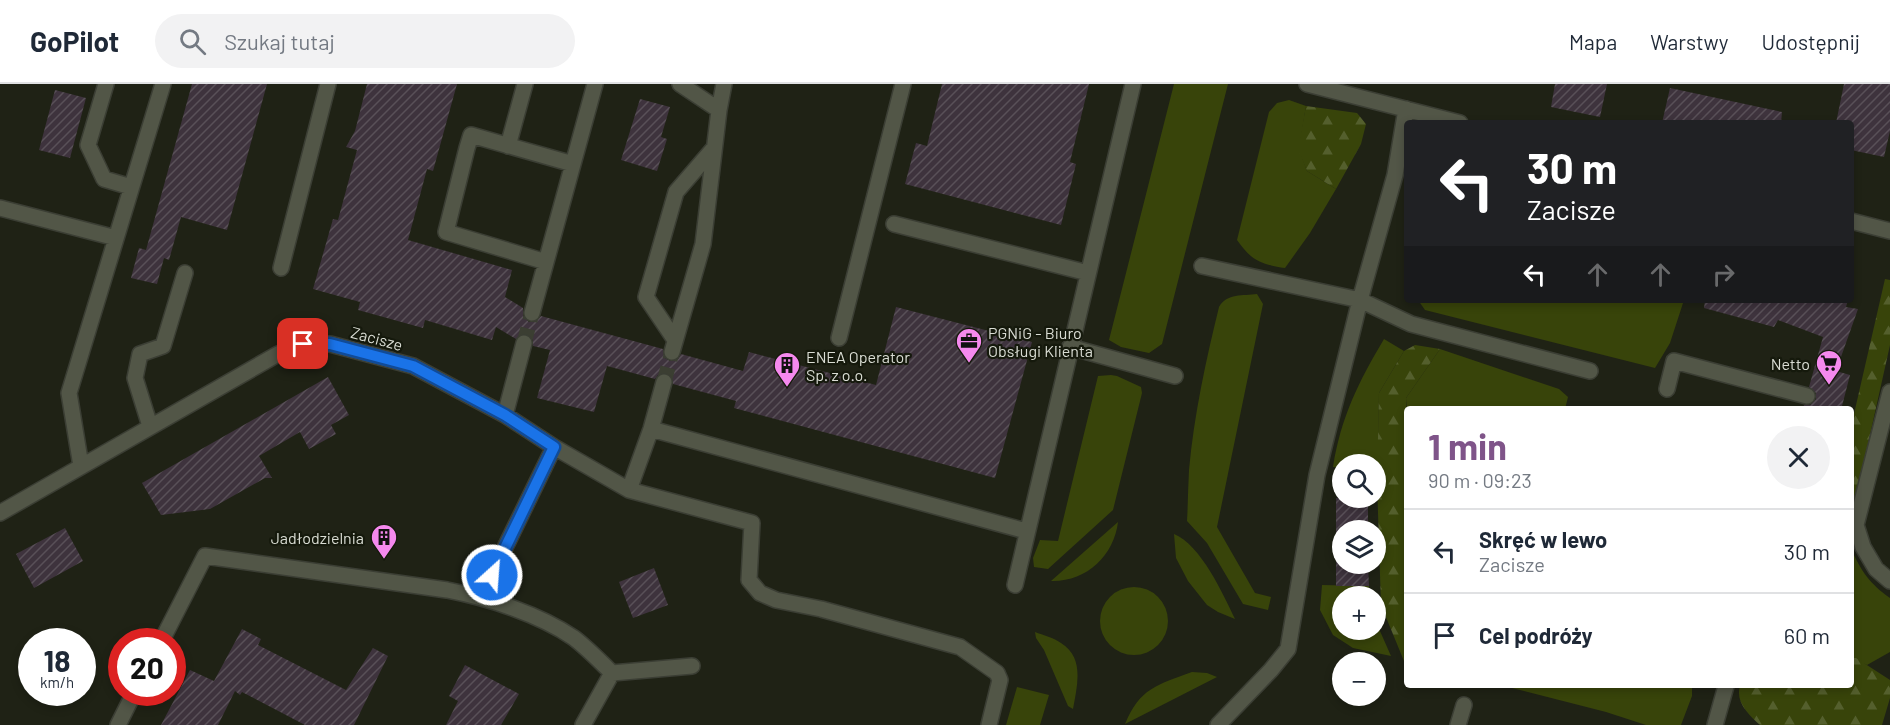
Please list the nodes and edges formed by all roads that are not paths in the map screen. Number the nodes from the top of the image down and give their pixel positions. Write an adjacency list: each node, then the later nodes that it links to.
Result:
1 (106, 84): 20 (street)
2 (163, 84): 20 (street)
3 (328, 84): 28 (street)
4 (525, 84): 17 (street)
5 (595, 84): 19 (street)
6 (680, 84): 13 (street)
7 (724, 84): 13 (street)
8 (903, 84): 33 (street)
9 (1133, 84): 30 (street)
10 (1307, 84): 11 (street)
11 (1363, 91): 12 (street)
12 (1406, 109): 14 (street); 15 (street)
13 (719, 110): 18 (street)
14 (1404, 120)
15 (1448, 120)
16 (1404, 121): 31 (street)
17 (508, 146): 19 (street); 26 (street)
18 (714, 148): 18 (street)
19 (573, 164): 26 (street)
20 (131, 187): 25 (street)
21 (0, 208): 25 (street)
22 (1854, 222): 24 (street)
23 (894, 224): 30 (street)
24 (1890, 231)
25 (116, 238): 46 (street)
26 (546, 262): 32 (street)
27 (1202, 266): 31 (street)
28 (281, 268)
29 (185, 273): 43 (street)
30 (1088, 273): 35 (street)
31 (1360, 300): 36 (street); 62 (street)
32 (532, 313)
33 (839, 338)
34 (524, 344): 42 (street)
35 (1070, 347): 37 (street); 49 (street)
36 (1590, 371)
37 (1175, 376)
38 (664, 382): 44 (street)
39 (1667, 389): 41 (street)
40 (1890, 392): 50 (street)
41 (1807, 396)
42 (505, 415): 43 (street, Zacisze); 45 (street, Zacisze)
43 (150, 426): 46 (street, Zacisze)
44 (651, 429): 47 (street); 49 (street)
45 (554, 447): 47 (street, Zacisze); 52 (street)
46 (81, 466): 48 (street, Zacisze)
47 (629, 490): 61 (street, Zacisze)
48 (0, 513)
49 (1026, 531): 51 (street)
50 (1890, 580)
51 (1015, 585)
52 (481, 597): 53 (street); 55 (street)
53 (168, 628)
54 (692, 666): 55 (street)
55 (612, 673): 60 (street)
56 (1725, 688): 64 (street)
57 (1464, 705): 63 (street)
58 (128, 706): 59 (street)
59 (118, 725)
60 (583, 725)
61 (989, 725)
62 (1218, 725)
63 (1458, 725)
64 (1715, 725)

